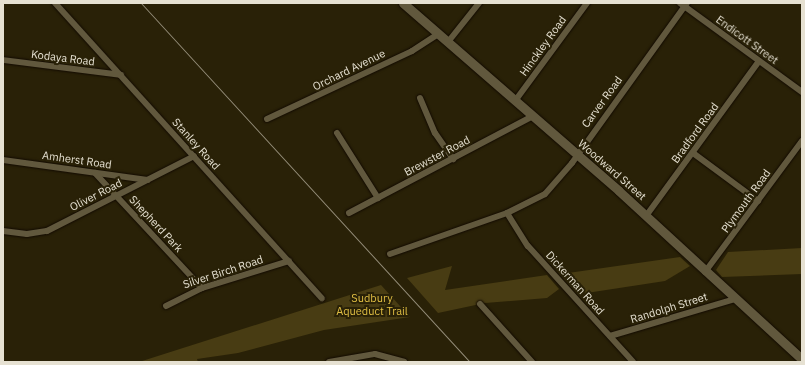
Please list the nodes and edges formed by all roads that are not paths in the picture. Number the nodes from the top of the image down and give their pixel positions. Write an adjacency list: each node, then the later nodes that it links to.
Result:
1 (55, 3): 10 (street, Stanley Road)
2 (403, 3): 6 (street, Woodward Street)
3 (479, 3): 7 (street)
4 (587, 3): 13 (street, Hinckley Road)
5 (684, 4): 9 (street, Endicott Street); 19 (street, Carver Road)
6 (438, 34): 7 (street, Woodward Street); 15 (street, Orchard Avenue)
7 (448, 42): 13 (street, Woodward Street)
8 (3, 60): 10 (street, Kodaya Road)
9 (759, 61): 11 (street, Endicott Street); 18 (street, Bradford Road)
10 (121, 75): 20 (street, Stanley Road)
11 (802, 92)
12 (420, 98): 21 (street)
13 (515, 101): 14 (street, Woodward Street)
14 (533, 116): 19 (street, Woodward Street); 21 (street, Brewster Road)
15 (267, 119)
16 (337, 133): 26 (street)
17 (802, 141): 27 (street, Plymouth Road)
18 (693, 153): 27 (street); 30 (street, Bradford Road)
19 (577, 155): 29 (street, Carver Road); 30 (street, Woodward Street)
20 (194, 156): 24 (street, Oliver Road); 33 (street, Stanley Road)
21 (453, 159): 26 (street, Brewster Road)
22 (3, 160): 23 (street, Amherst Road)
23 (95, 173): 24 (street, Amherst Road); 25 (street, Shepherd Park)
24 (148, 180): 25 (street, Oliver Road)
25 (117, 196): 31 (street, Oliver Road); 35 (street, Shepherd Park)
26 (378, 198): 28 (street, Brewster Road)
27 (758, 201): 34 (street, Plymouth Road)
28 (349, 213)
29 (507, 213): 32 (street, Carver Road); 40 (street, Dickerman Road)
30 (646, 216): 34 (street, Woodward Street)
31 (3, 230)
32 (390, 254)
33 (289, 261): 35 (street, Silver Birch Road); 36 (street, Stanley Road)
34 (705, 272): 37 (street, Woodward Street)
35 (202, 288): 39 (street, Silver Birch Road)
36 (322, 298)
37 (734, 299): 40 (street, Randolph Street); 42 (street, Woodward Street)
38 (480, 304): 45 (street)
39 (166, 306)
40 (610, 336): 46 (street, Dickerman Road)
41 (390, 359): 43 (street); 44 (street)
42 (802, 359)
43 (331, 361)
44 (404, 362)
45 (532, 362)
46 (633, 362)

